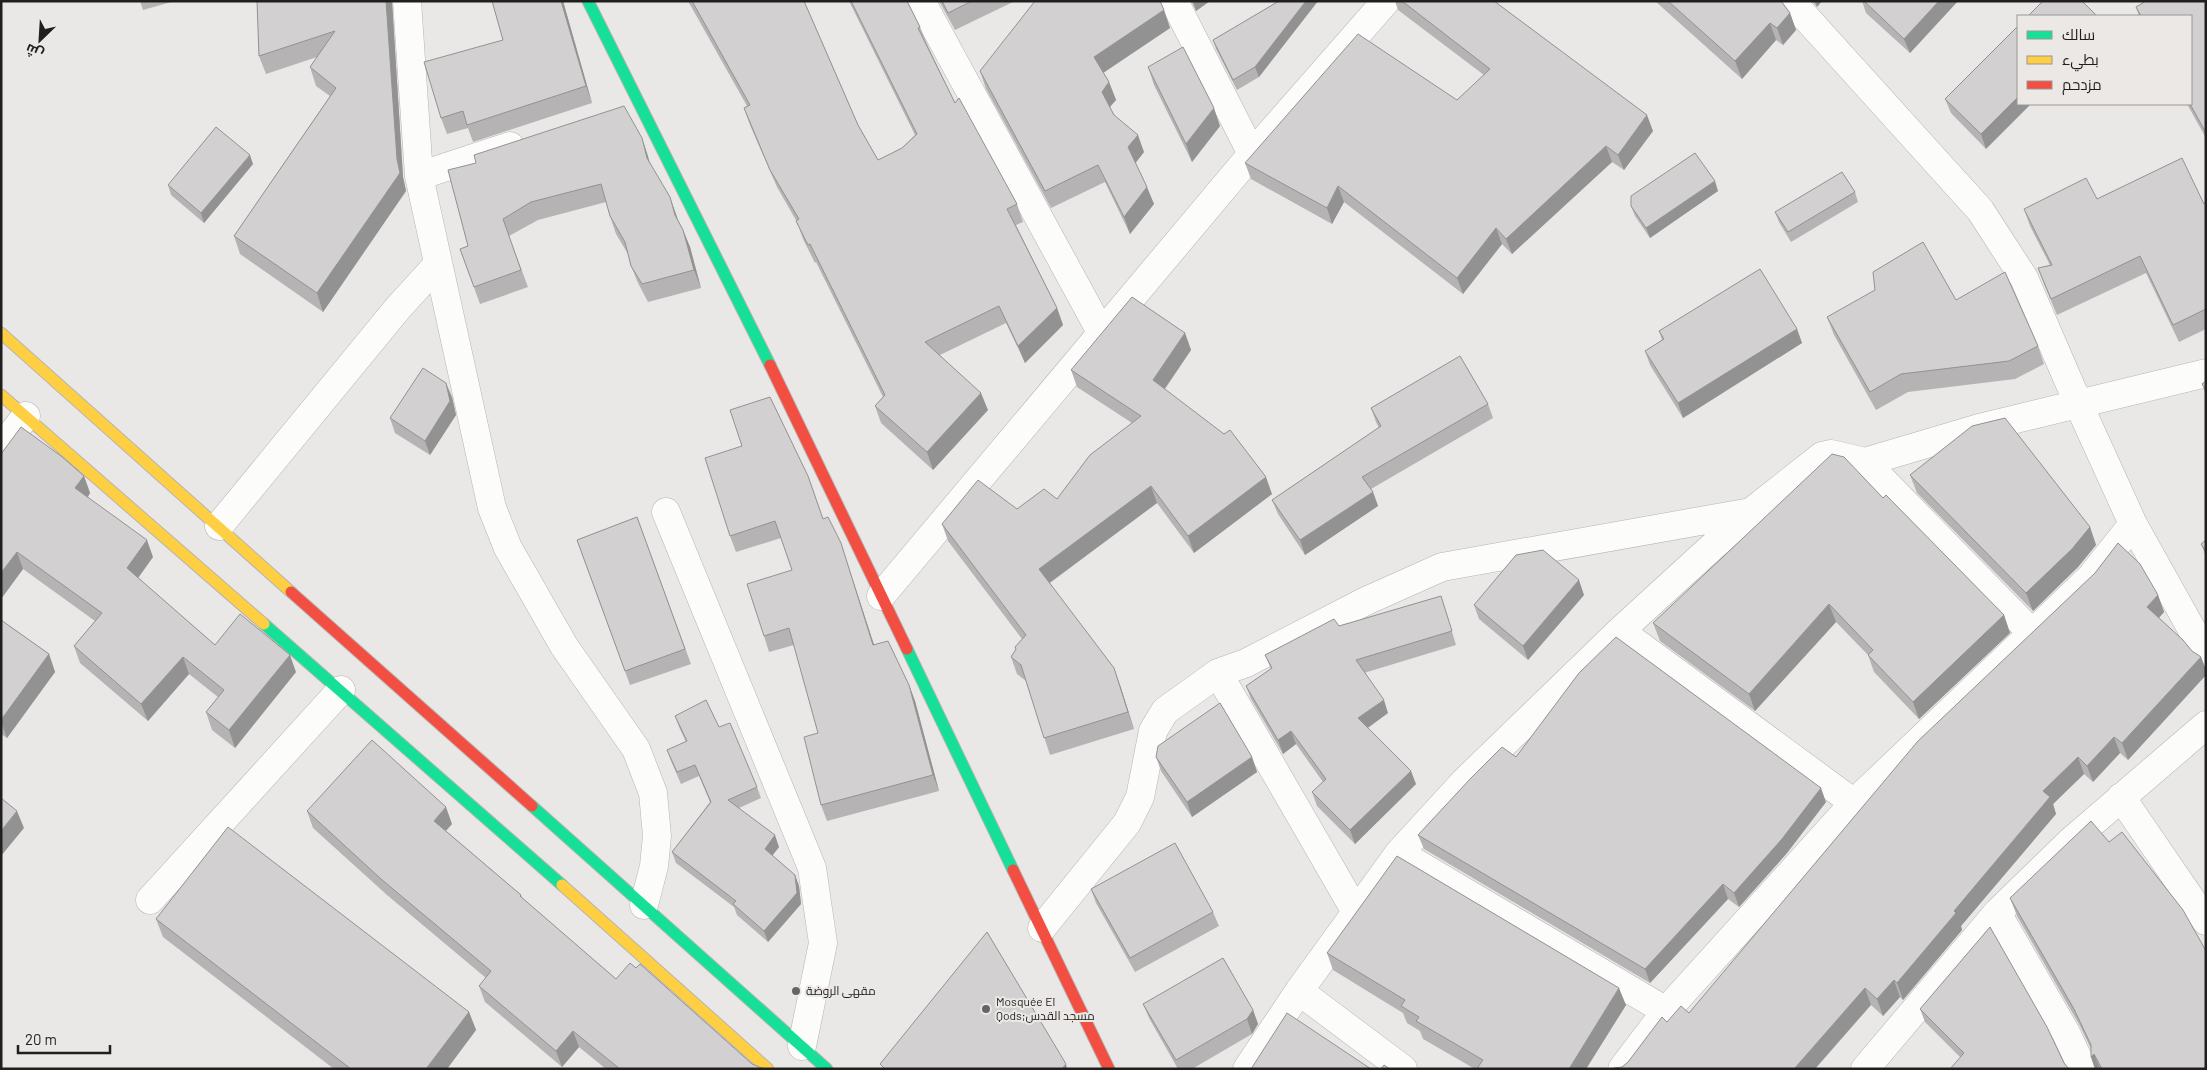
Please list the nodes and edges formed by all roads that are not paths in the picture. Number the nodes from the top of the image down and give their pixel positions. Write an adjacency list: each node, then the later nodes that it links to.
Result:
1 (407, 1): 9 (street)
2 (588, 1): 23 (main road)
3 (921, 1): 11 (street)
4 (1174, 1): 8 (street)
5 (1386, 1): 8 (street)
6 (1791, 1): 15 (street)
7 (538, 137): 9 (street)
8 (1252, 154): 11 (street)
9 (419, 176): 10 (street)
10 (438, 264): 22 (street); 34 (street)
11 (1101, 332): 23 (street)
12 (1, 333): 22 (main road)
13 (2206, 373): 15 (street)
14 (1, 395): 16 (main road)
15 (2078, 403): 18 (street); 21 (street)
16 (26, 416): 17 (street); 28 (main road)
17 (1, 448)
18 (1865, 462): 20 (street); 25 (street)
19 (666, 512): 41 (street)
20 (1751, 512): 24 (street); 27 (street)
21 (2133, 524): 25 (street); 26 (street)
22 (220, 526): 34 (main road)
23 (881, 596): 38 (main road)
24 (1620, 631): 31 (street); 32 (street)
25 (2031, 632): 31 (street)
26 (2206, 655)
27 (1218, 673): 35 (street); 38 (street)
28 (341, 690): 33 (street); 42 (main road)
29 (2206, 725): 30 (street)
30 (2121, 797): 36 (street); 37 (street)
31 (1854, 803): 40 (street)
32 (1399, 853): 35 (street); 40 (street)
33 (150, 900)
34 (644, 905): 41 (main road)
35 (1356, 912): 39 (street)
36 (1997, 914): 48 (street); 49 (street)
37 (2206, 922)
38 (1042, 928): 44 (main road)
39 (1299, 991): 45 (street); 46 (street)
40 (1666, 1012): 47 (street)
41 (802, 1046): 43 (main road)
42 (768, 1069)
43 (827, 1069)
44 (1109, 1069)
45 (1247, 1069)
46 (1403, 1069)
47 (1622, 1069)
48 (1865, 1069)
49 (2083, 1069)

